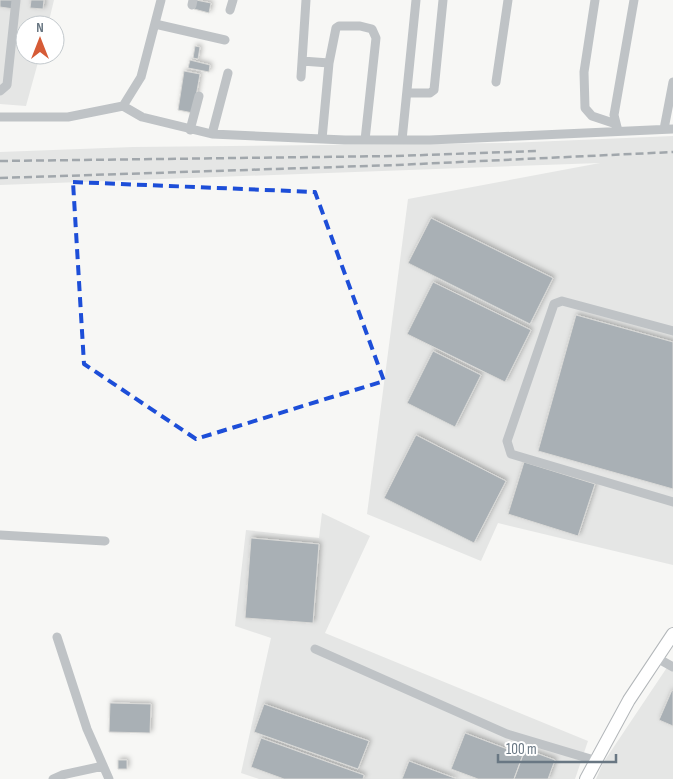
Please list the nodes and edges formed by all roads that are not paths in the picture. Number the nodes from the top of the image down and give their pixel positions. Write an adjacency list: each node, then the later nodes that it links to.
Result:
1 (16, 0): 19 (street)
2 (161, 0): 11 (street)
3 (233, 0): 10 (street)
4 (306, 0): 13 (street)
5 (416, 0): 20 (street)
6 (443, 0): 20 (street)
7 (508, 0): 17 (street)
8 (595, 0): 24 (street)
9 (634, 0): 24 (street)
10 (230, 10)
11 (155, 24): 12 (street); 22 (street)
12 (225, 40)
13 (302, 60): 14 (street); 16 (street)
14 (330, 63): 28 (street); 29 (street)
15 (228, 73): 27 (street)
16 (302, 77)
17 (496, 82)
18 (673, 82): 25 (street)
19 (0, 91)
20 (406, 93): 30 (street)
21 (199, 96): 26 (street)
22 (123, 106): 23 (street); 26 (street)
23 (0, 117)
24 (618, 128): 25 (street); 30 (street)
25 (668, 129)
26 (190, 130): 27 (street)
27 (212, 134): 28 (street)
28 (322, 139): 29 (street)
29 (365, 140): 30 (street)
30 (402, 140)
31 (673, 331): 32 (street)
32 (673, 502)
33 (0, 535): 34 (street)
34 (105, 541)
35 (673, 634): 38 (highway)
36 (57, 638): 41 (street)
37 (315, 649): 40 (street)
38 (657, 658): 39 (street); 40 (highway)
39 (673, 666)
40 (594, 760): 44 (highway)
41 (103, 766): 42 (street); 43 (street)
42 (53, 779)
43 (109, 779)
44 (586, 779)

